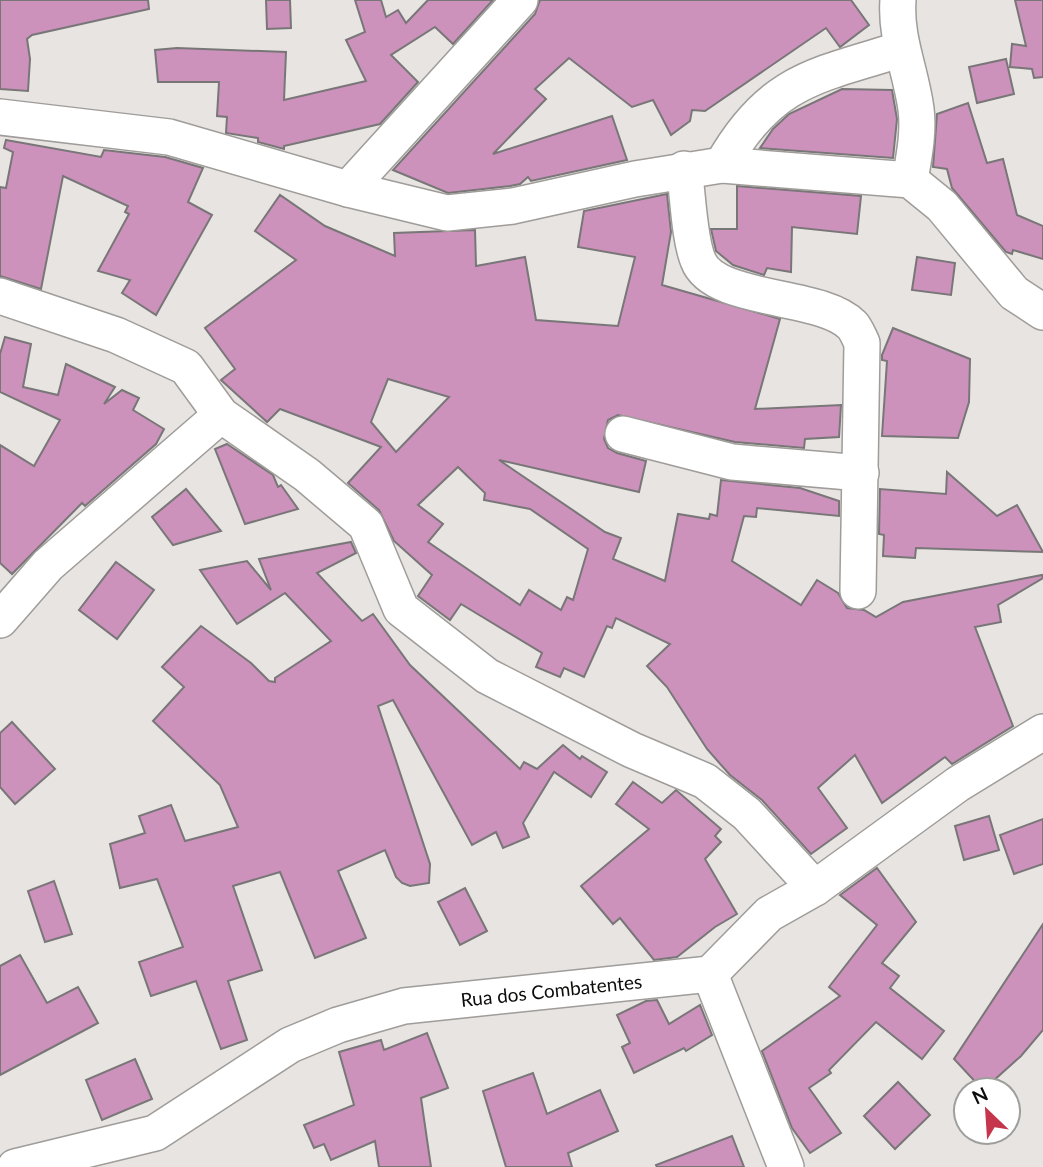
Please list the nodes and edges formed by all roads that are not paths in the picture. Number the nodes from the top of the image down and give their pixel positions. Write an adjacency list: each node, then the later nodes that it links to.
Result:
1 (520, 0): 8 (street)
2 (898, 0): 3 (street)
3 (901, 48): 5 (street); 7 (street)
4 (0, 117): 8 (street)
5 (722, 165): 6 (street); 7 (street)
6 (684, 169): 8 (street); 13 (street)
7 (910, 180): 10 (street)
8 (348, 189)
9 (0, 296): 11 (street)
10 (1043, 312)
11 (220, 415): 15 (street); 17 (street)
12 (623, 434): 13 (street)
13 (861, 474): 14 (street)
14 (858, 591)
15 (0, 620)
16 (1043, 733): 17 (street)
17 (816, 888): 18 (street)
18 (710, 974): 19 (street, Rua dos Combatentes); 20 (street)
19 (15, 1167)
20 (786, 1167)

